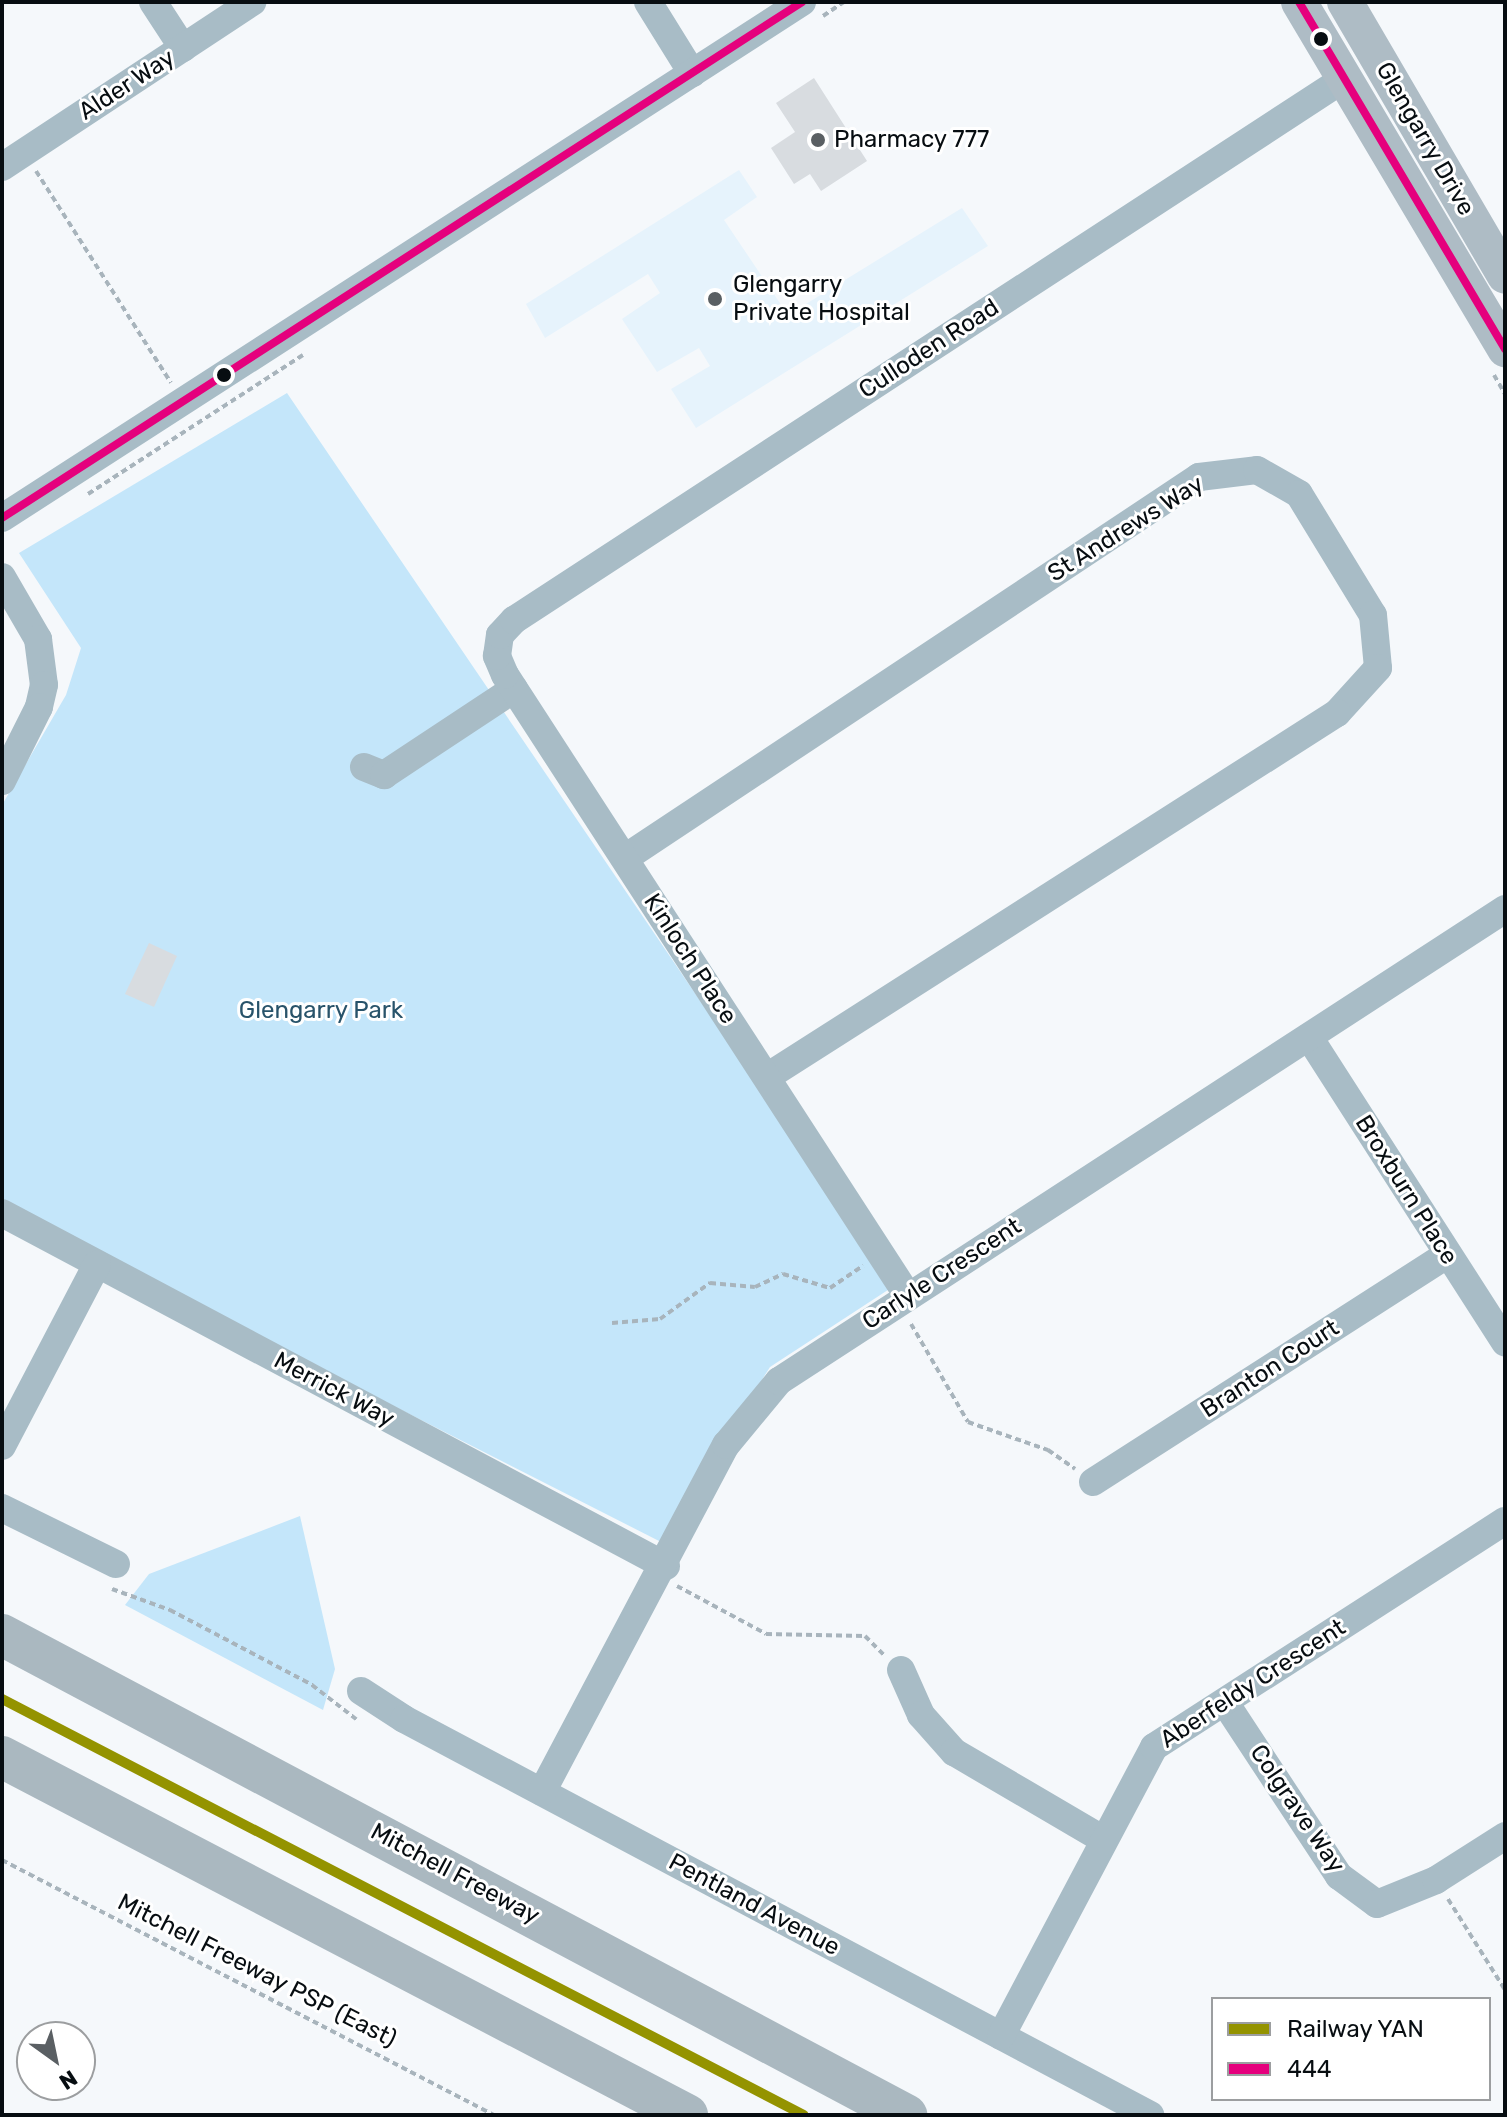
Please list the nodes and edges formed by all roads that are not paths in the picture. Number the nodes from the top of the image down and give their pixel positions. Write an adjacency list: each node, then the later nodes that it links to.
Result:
1 (153, 2): 7 (street)
2 (252, 2): 7 (street, Alder Way)
3 (648, 2): 8 (street)
4 (802, 2): 8 (street)
5 (1299, 2): 9 (main road, Glengarry Drive)
6 (1345, 2): 11 (main road, Glengarry Drive)
7 (183, 48): 10 (street, Alder Way)
8 (692, 73): 13 (street)
9 (1345, 78): 12 (main road, Glengarry Drive); 15 (street, Culloden Road)
10 (13, 160)
11 (1505, 276)
12 (1505, 349)
13 (2, 518)
14 (2, 577): 18 (street)
15 (514, 620): 16 (street, Kinloch Place)
16 (514, 689): 17 (street); 19 (street, Kinloch Place)
17 (364, 767)
18 (2, 781)
19 (625, 858): 22 (street, Kinloch Place); 22 (street, St Andrews Way)
20 (1505, 909): 21 (street, Carlyle Crescent)
21 (1309, 1037): 24 (street, Broxburn Place); 26 (street, Carlyle Crescent)
22 (767, 1077): 26 (street, Kinloch Place)
23 (2, 1213): 25 (street, Merrick Way)
24 (1447, 1255): 27 (street, Broxburn Place); 29 (street, Branton Court)
25 (97, 1264): 28 (street); 33 (street, Merrick Way)
26 (903, 1299): 33 (street, Carlyle Crescent)
27 (1505, 1342)
28 (2, 1446)
29 (1093, 1482)
30 (2, 1508): 32 (street)
31 (1505, 1521): 37 (street, Aberfeldy Crescent)
32 (116, 1564)
33 (663, 1571): 39 (street, Carlyle Crescent)
34 (2, 1635): 44 (highway, Mitchell Freeway)
35 (901, 1670): 41 (street)
36 (361, 1691): 39 (street, Pentland Avenue)
37 (1226, 1704): 40 (street, Colgrave Way); 41 (street, Aberfeldy Crescent)
38 (2, 1757): 43 (highway)
39 (542, 1792): 42 (street, Pentland Avenue)
40 (1505, 1836)
41 (1102, 1839): 42 (street, Aberfeldy Crescent)
42 (1001, 2036): 45 (street, Pentland Avenue)
43 (687, 2115)
44 (906, 2115)
45 (1150, 2115)

